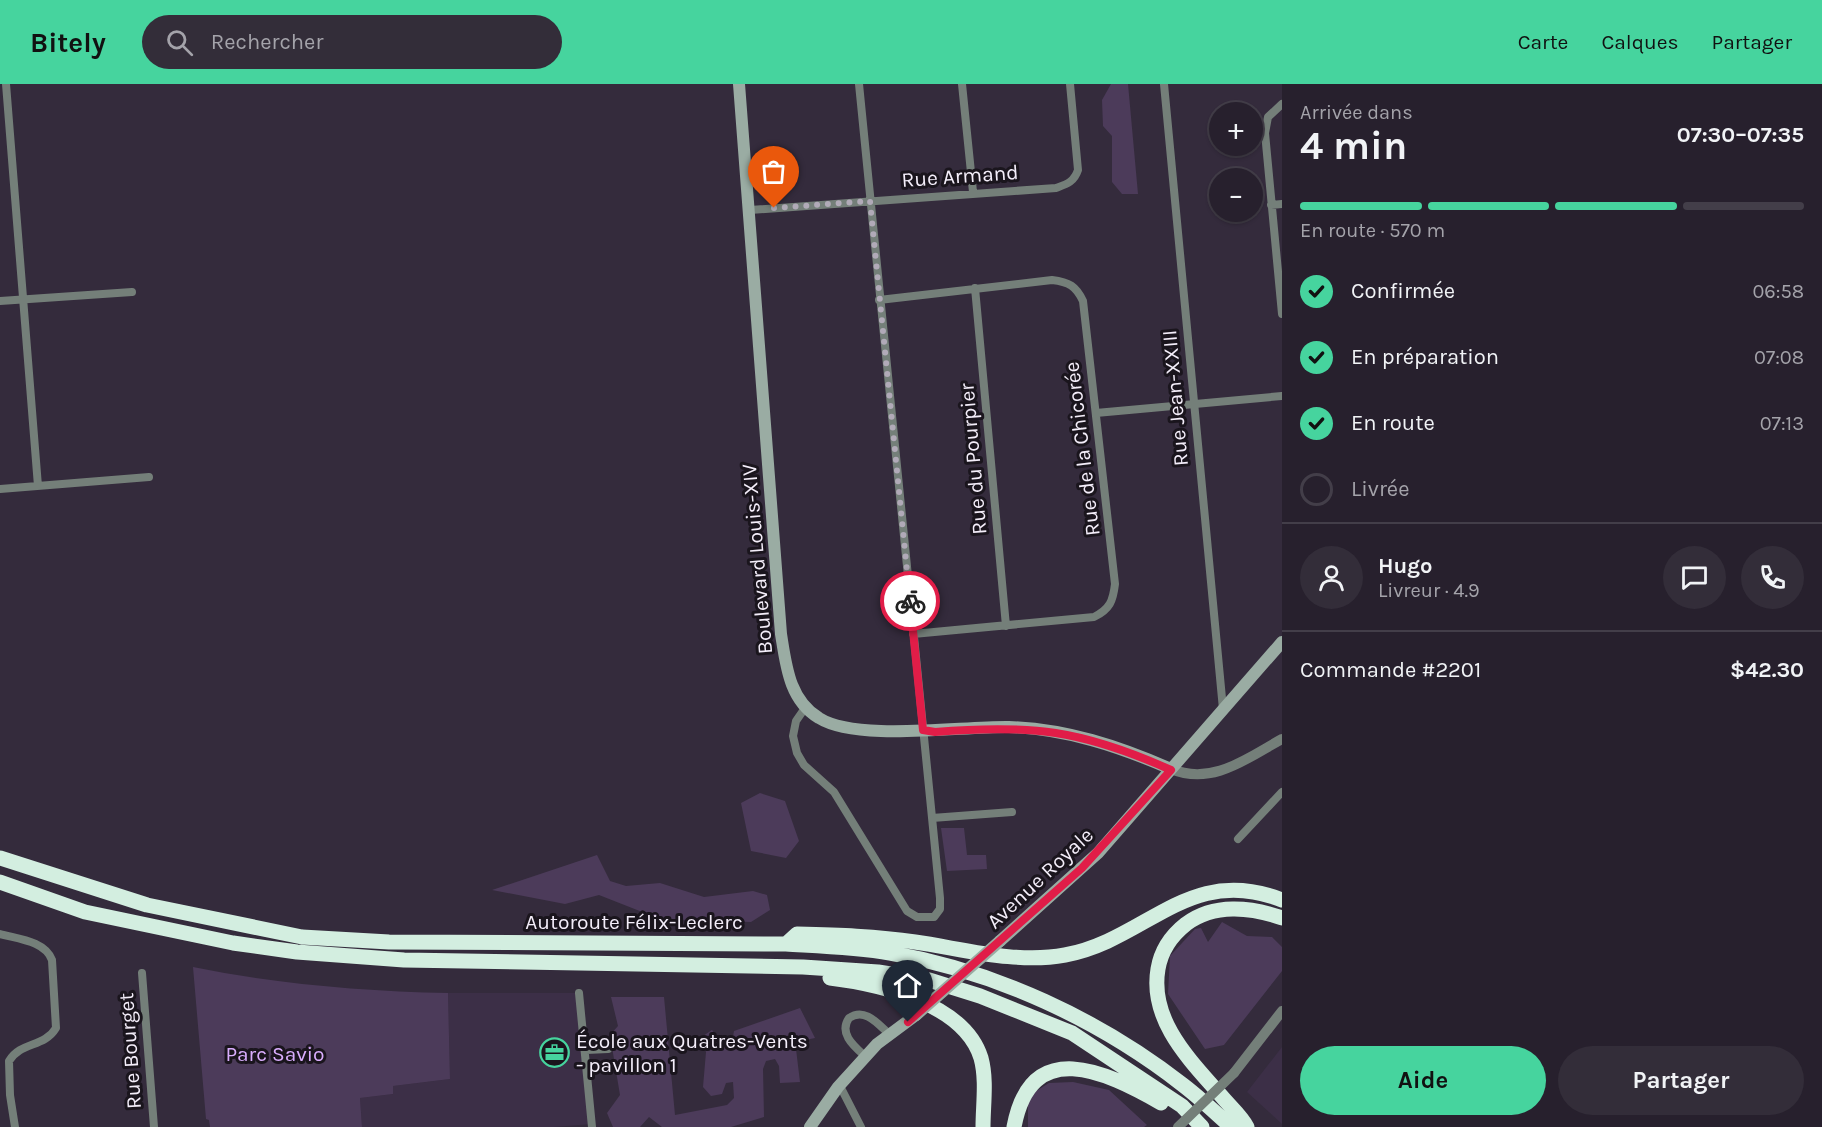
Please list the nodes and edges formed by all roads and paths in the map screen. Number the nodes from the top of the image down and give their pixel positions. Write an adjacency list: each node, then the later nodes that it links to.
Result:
1 (6, 84): 15 (street)
2 (739, 84): 12 (main road, Boulevard Louis-XIV)
3 (859, 84): 9 (street)
4 (962, 84): 8 (street)
5 (1070, 84): 8 (street, Rue Armand)
6 (1164, 84): 20 (street, Rue Jean-XXIII)
7 (1282, 104): 11 (street)
8 (973, 192): 9 (street, Rue Armand)
9 (870, 201): 12 (street, Rue Armand); 16 (street)
10 (1282, 204): 11 (street)
11 (1271, 205): 18 (street)
12 (750, 210): 28 (main road, Boulevard Louis-XIV)
13 (975, 288): 16 (street, Rue de la Chicorée); 21 (street, Rue de la Chicorée); 25 (street, Rue du Pourpier)
14 (132, 292): 15 (street)
15 (23, 299): 17 (street); 23 (street)
16 (879, 300): 26 (street)
17 (0, 301)
18 (1282, 314)
19 (1282, 396): 20 (street)
20 (1194, 404): 21 (street); 29 (street, Rue Jean-XXIII)
21 (1096, 413): 25 (street, Rue de la Chicorée)
22 (149, 477): 23 (street)
23 (38, 486): 24 (street)
24 (0, 489)
25 (1006, 626): 26 (street, Rue de la Chicorée)
26 (913, 634): 30 (street)
27 (1282, 642): 29 (main road, Avenue Royale)
28 (805, 708): 30 (main road); 35 (street)
29 (1223, 709): 32 (main road, Avenue Royale)
30 (923, 730): 32 (main road); 35 (street)
31 (1282, 739): 32 (street)
32 (1171, 770): 47 (main road, Avenue Royale, bridge)
33 (1282, 792): 36 (street)
34 (1012, 812): 35 (street)
35 (932, 818)
36 (1238, 839)
37 (0, 856): 42 (highway, Autoroute Félix-Leclerc)
38 (0, 882): 43 (highway, Autoroute Félix-Leclerc)
39 (1282, 900): 42 (highway)
40 (1282, 918): 63 (highway)
41 (0, 934): 52 (street)
42 (786, 944): 62 (highway, Autoroute Félix-Leclerc)
43 (803, 967): 57 (highway); 61 (highway, Autoroute Félix-Leclerc)
44 (142, 973): 53 (street, Rue Bourget)
45 (579, 993): 49 (street)
46 (1282, 1011): 59 (street, bridge)
47 (889, 1034): 50 (main road, Avenue Royale); 50 (street)
48 (608, 1049): 49 (street)
49 (585, 1050): 54 (street)
50 (866, 1057): 51 (main road, Avenue Royale)
51 (840, 1086): 55 (main road, Avenue Royale); 56 (street)
52 (15, 1127)
53 (154, 1127)
54 (592, 1127)
55 (810, 1127)
56 (861, 1127)
57 (983, 1127)
58 (1014, 1127): 60 (highway)
59 (1178, 1127)
60 (1192, 1127)
61 (1202, 1127)
62 (1232, 1127)
63 (1247, 1127)

